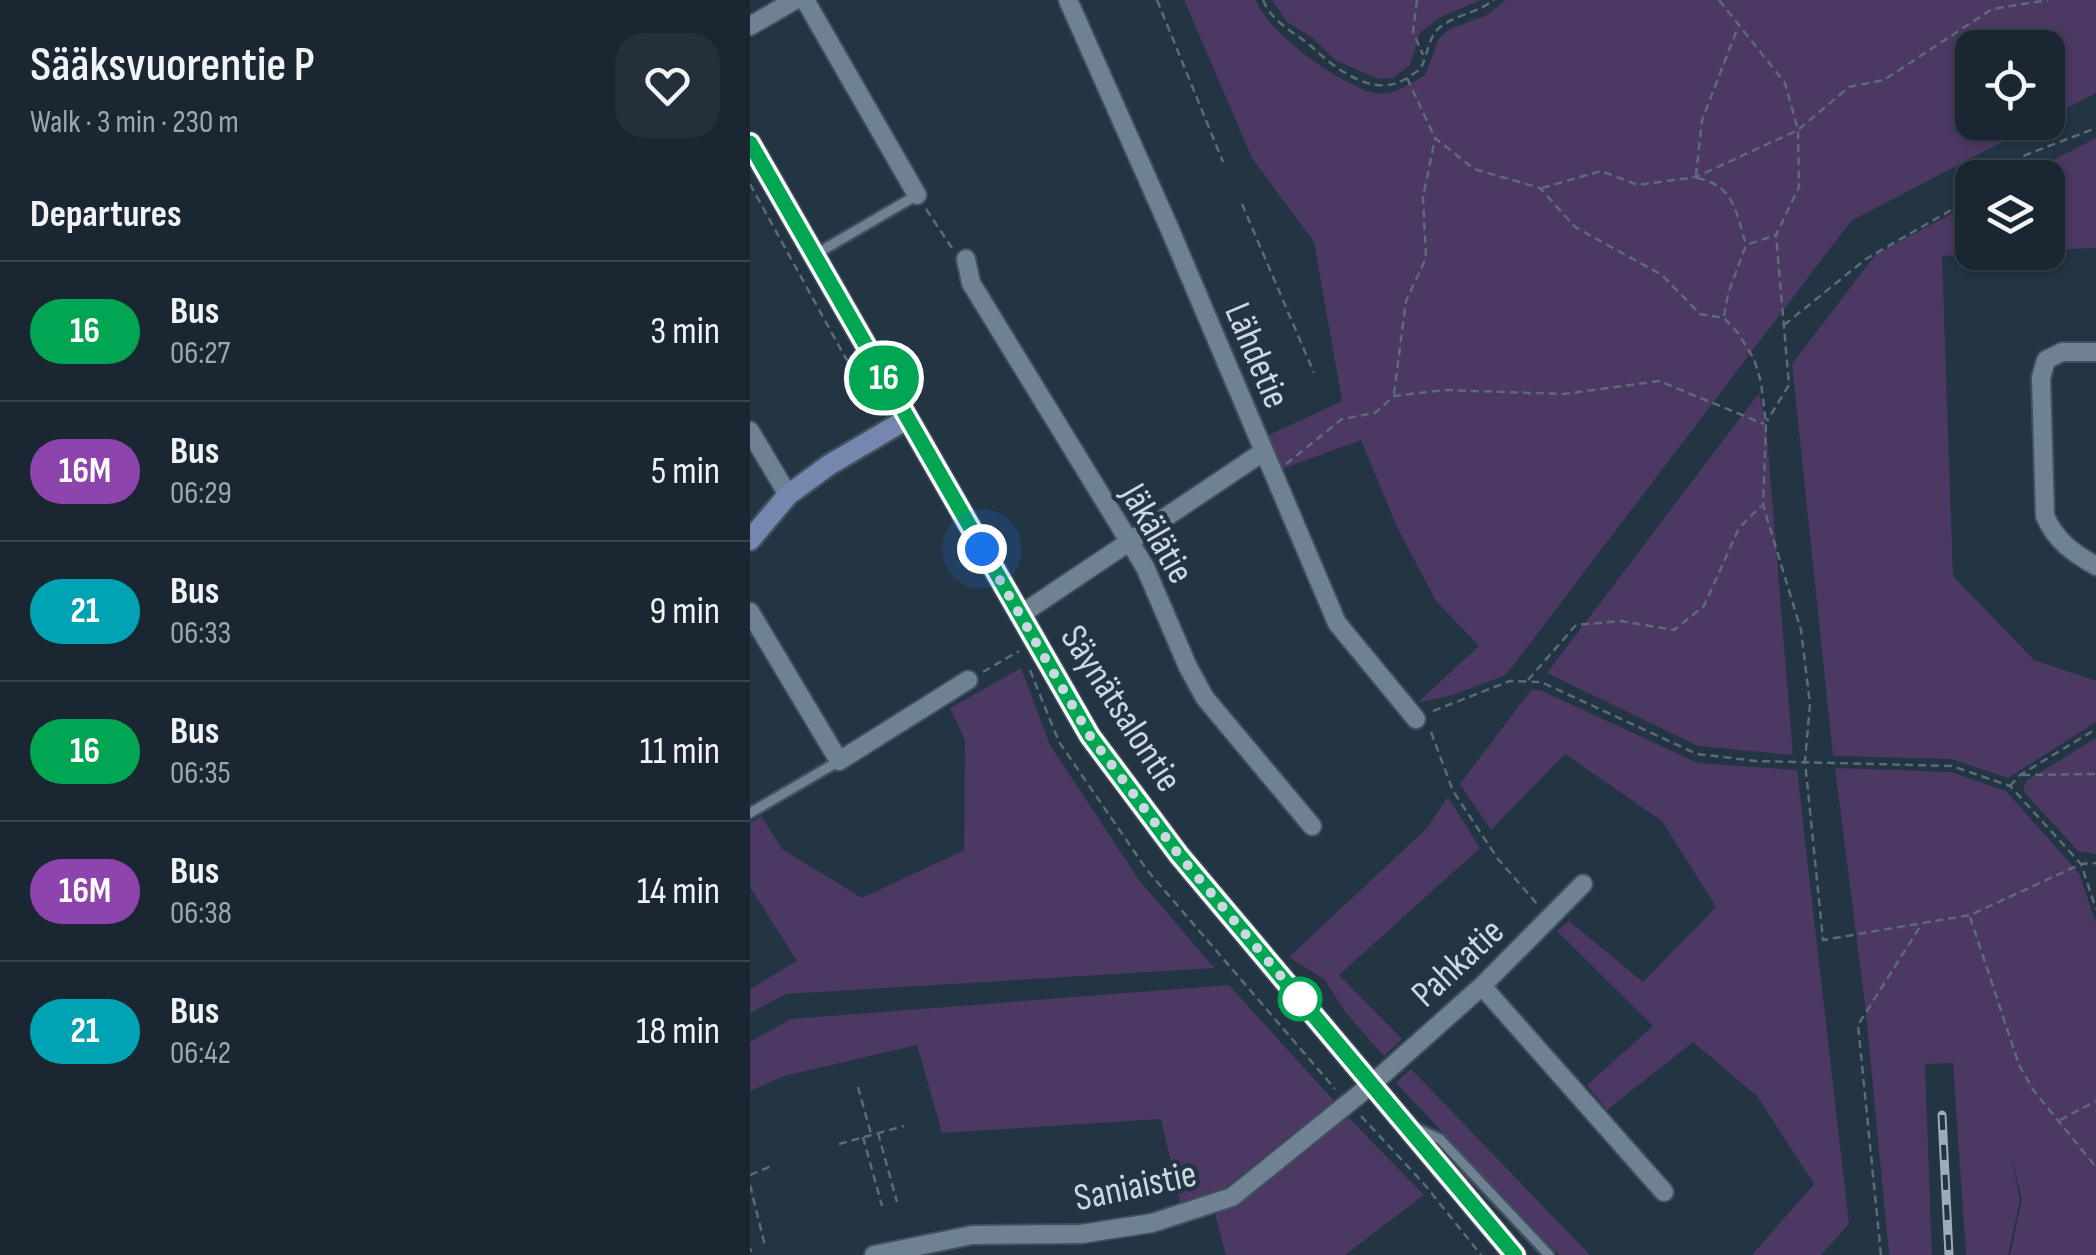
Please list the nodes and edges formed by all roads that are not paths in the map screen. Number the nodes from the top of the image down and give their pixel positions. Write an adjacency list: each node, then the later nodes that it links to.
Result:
1 (796, 0): 3 (street); 5 (street)
2 (1068, 0): 11 (street, Lähdetie)
3 (750, 26)
4 (750, 143): 6 (main road, Säynätsalontie)
5 (918, 195): 6 (lane)
6 (814, 255): 9 (main road, Säynätsalontie)
7 (966, 259): 14 (street, Jäkälätie)
8 (2096, 352): 15 (street)
9 (907, 418): 12 (main road); 17 (main road, Säynätsalontie)
10 (750, 430): 12 (street)
11 (1267, 461): 14 (street); 19 (street, Lähdetie)
12 (788, 496): 13 (main road)
13 (750, 540)
14 (1128, 543): 17 (street); 22 (street, Jäkälätie)
15 (2096, 566)
16 (750, 612): 20 (street)
17 (1020, 614): 25 (main road, Säynätsalontie)
18 (968, 680): 20 (street)
19 (1416, 719)
20 (840, 761): 21 (lane)
21 (750, 813)
22 (1312, 826)
23 (1583, 884): 24 (street, Pahkatie)
24 (1482, 986): 25 (street, Pahkatie); 27 (street)
25 (1372, 1084): 26 (main road, Säynätsalontie); 28 (street, Saniaistie)
26 (1404, 1122): 29 (main road, Säynätsalontie); 30 (lane)
27 (1664, 1192)
28 (874, 1255)
29 (1515, 1255)
30 (1549, 1255)

